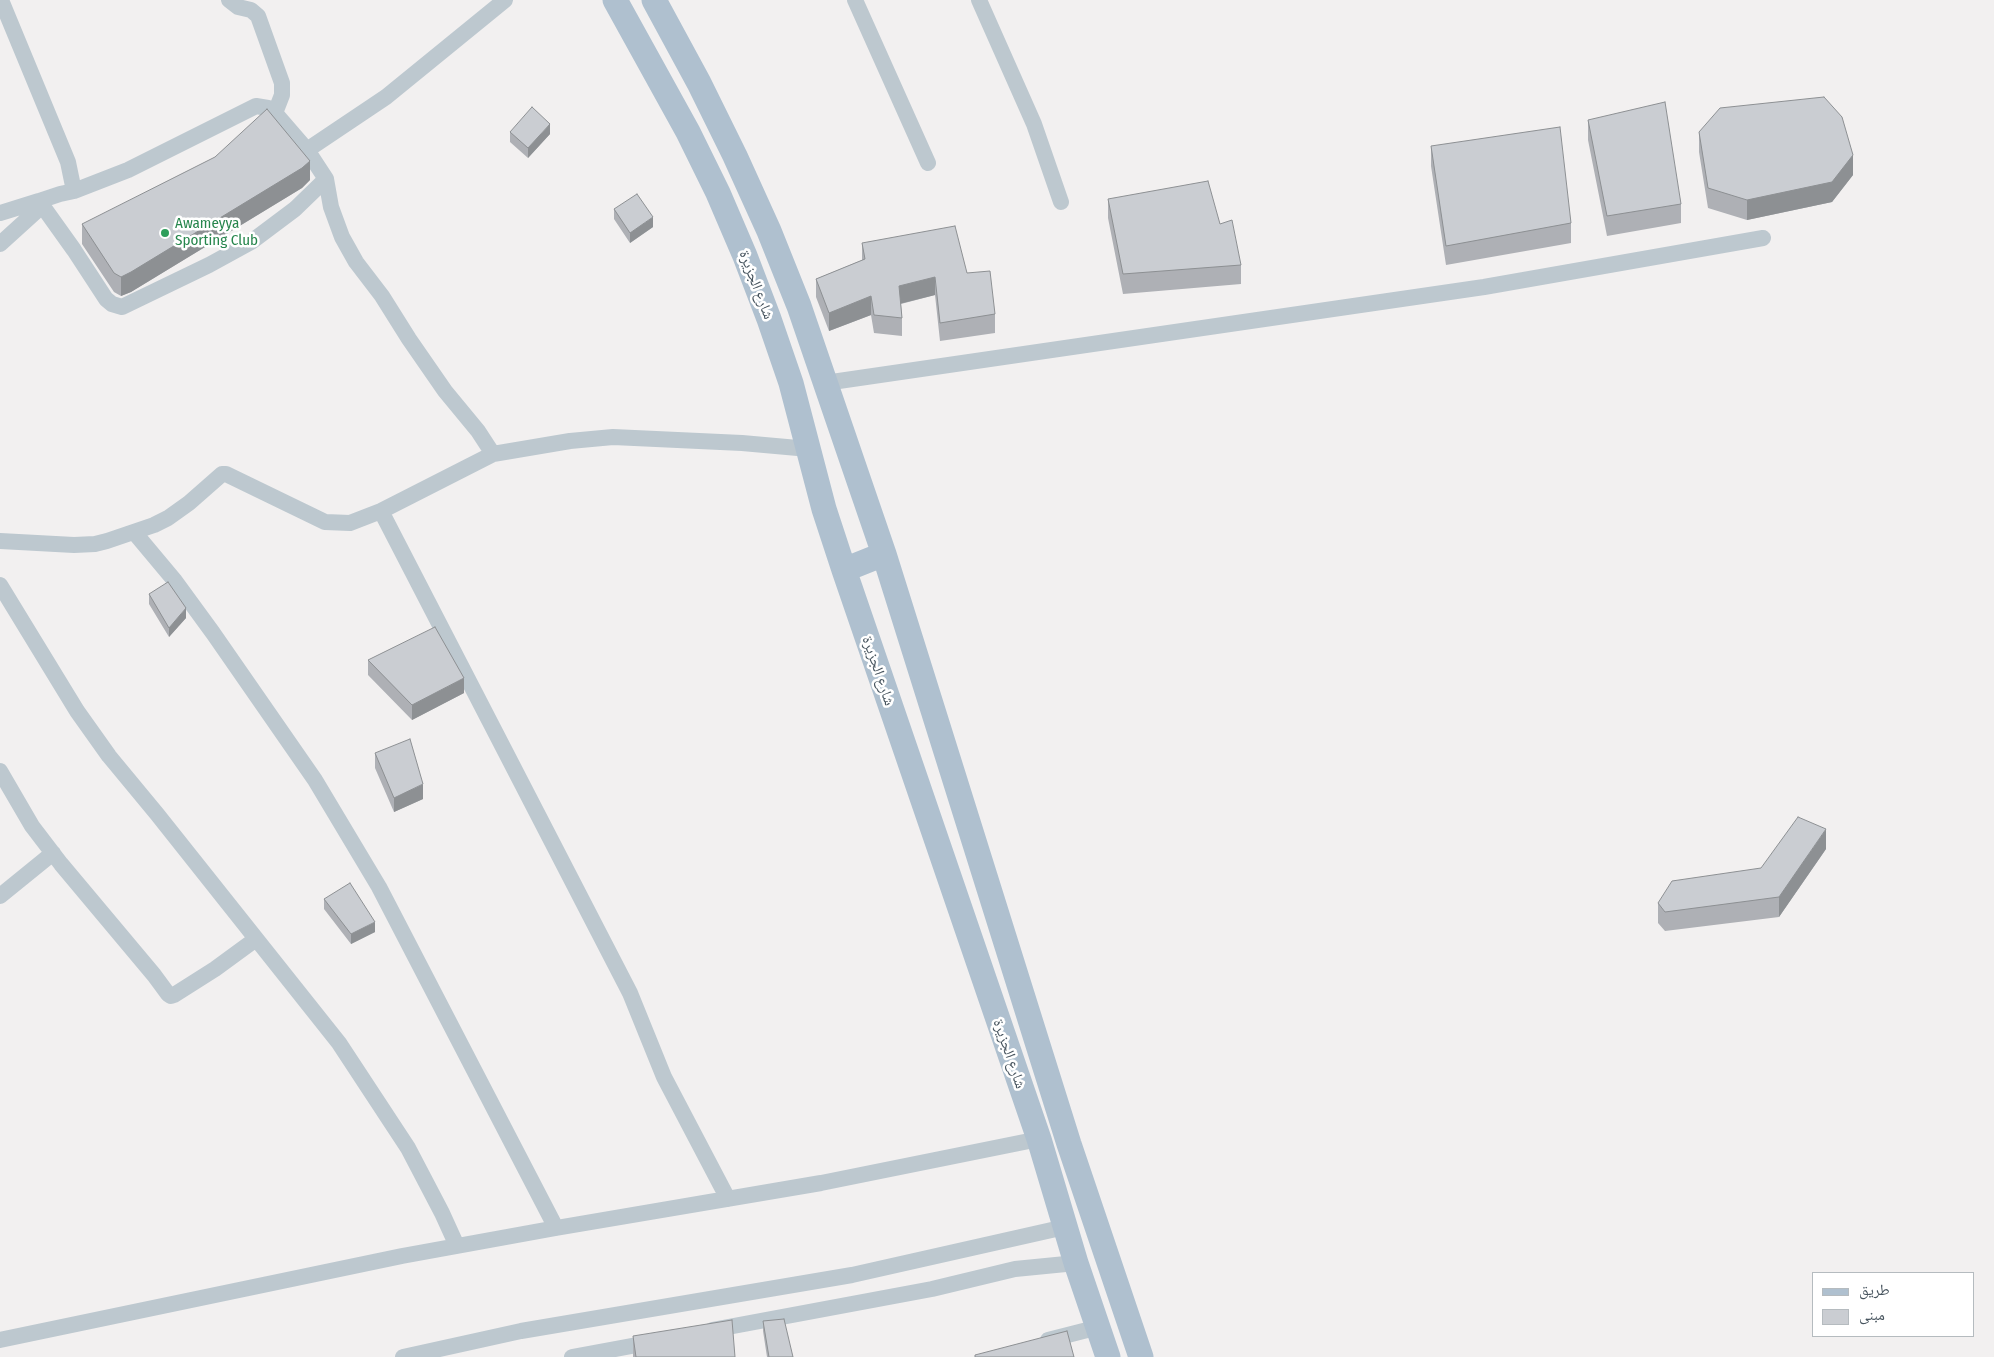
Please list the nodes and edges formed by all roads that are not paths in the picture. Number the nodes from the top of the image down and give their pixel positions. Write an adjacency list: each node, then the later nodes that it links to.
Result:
1 (0, 0): 12 (street)
2 (229, 0): 8 (street)
3 (505, 0): 9 (street)
4 (615, 0): 19 (main road, شارع الجزيرة)
5 (654, 0): 18 (main road, شارع الجزيرة)
6 (855, 0): 10 (street)
7 (979, 0): 13 (street)
8 (275, 113): 9 (street); 12 (street)
9 (307, 150): 11 (street)
10 (928, 163)
11 (326, 179): 14 (street); 20 (street)
12 (74, 191): 14 (street)
13 (1061, 202)
14 (41, 203): 15 (street); 17 (street)
15 (0, 213)
16 (1763, 238): 18 (street)
17 (0, 244)
18 (825, 383): 24 (main road, شارع الجزيرة)
19 (809, 449): 20 (street); 25 (main road, شارع الجزيرة)
20 (493, 454): 21 (street)
21 (381, 511): 22 (street); 34 (street)
22 (134, 532): 23 (street); 36 (street)
23 (0, 541)
24 (884, 554): 25 (main road); 31 (main road, شارع الجزيرة)
25 (844, 570): 32 (main road, شارع الجزيرة)
26 (0, 585): 30 (street)
27 (0, 771): 28 (street)
28 (52, 853): 29 (street); 30 (street)
29 (0, 896)
30 (256, 939): 37 (street)
31 (1060, 1115): 32 (main road); 33 (main road, شارع الجزيرة)
32 (1038, 1138): 33 (main road); 34 (street); 35 (main road, شارع الجزيرة)
33 (1069, 1144): 47 (main road, شارع الجزيرة)
34 (728, 1199): 36 (street)
35 (1066, 1227): 38 (main road, شارع الجزيرة); 44 (street)
36 (556, 1228): 37 (street)
37 (457, 1246): 42 (street)
38 (1076, 1263): 39 (main road, شارع الجزيرة); 40 (street)
39 (1099, 1326): 43 (street); 46 (main road, شارع الجزيرة)
40 (698, 1333)
41 (669, 1339): 45 (street)
42 (0, 1340)
43 (1031, 1344)
44 (403, 1357)
45 (572, 1357)
46 (1108, 1357)
47 (1141, 1357)

